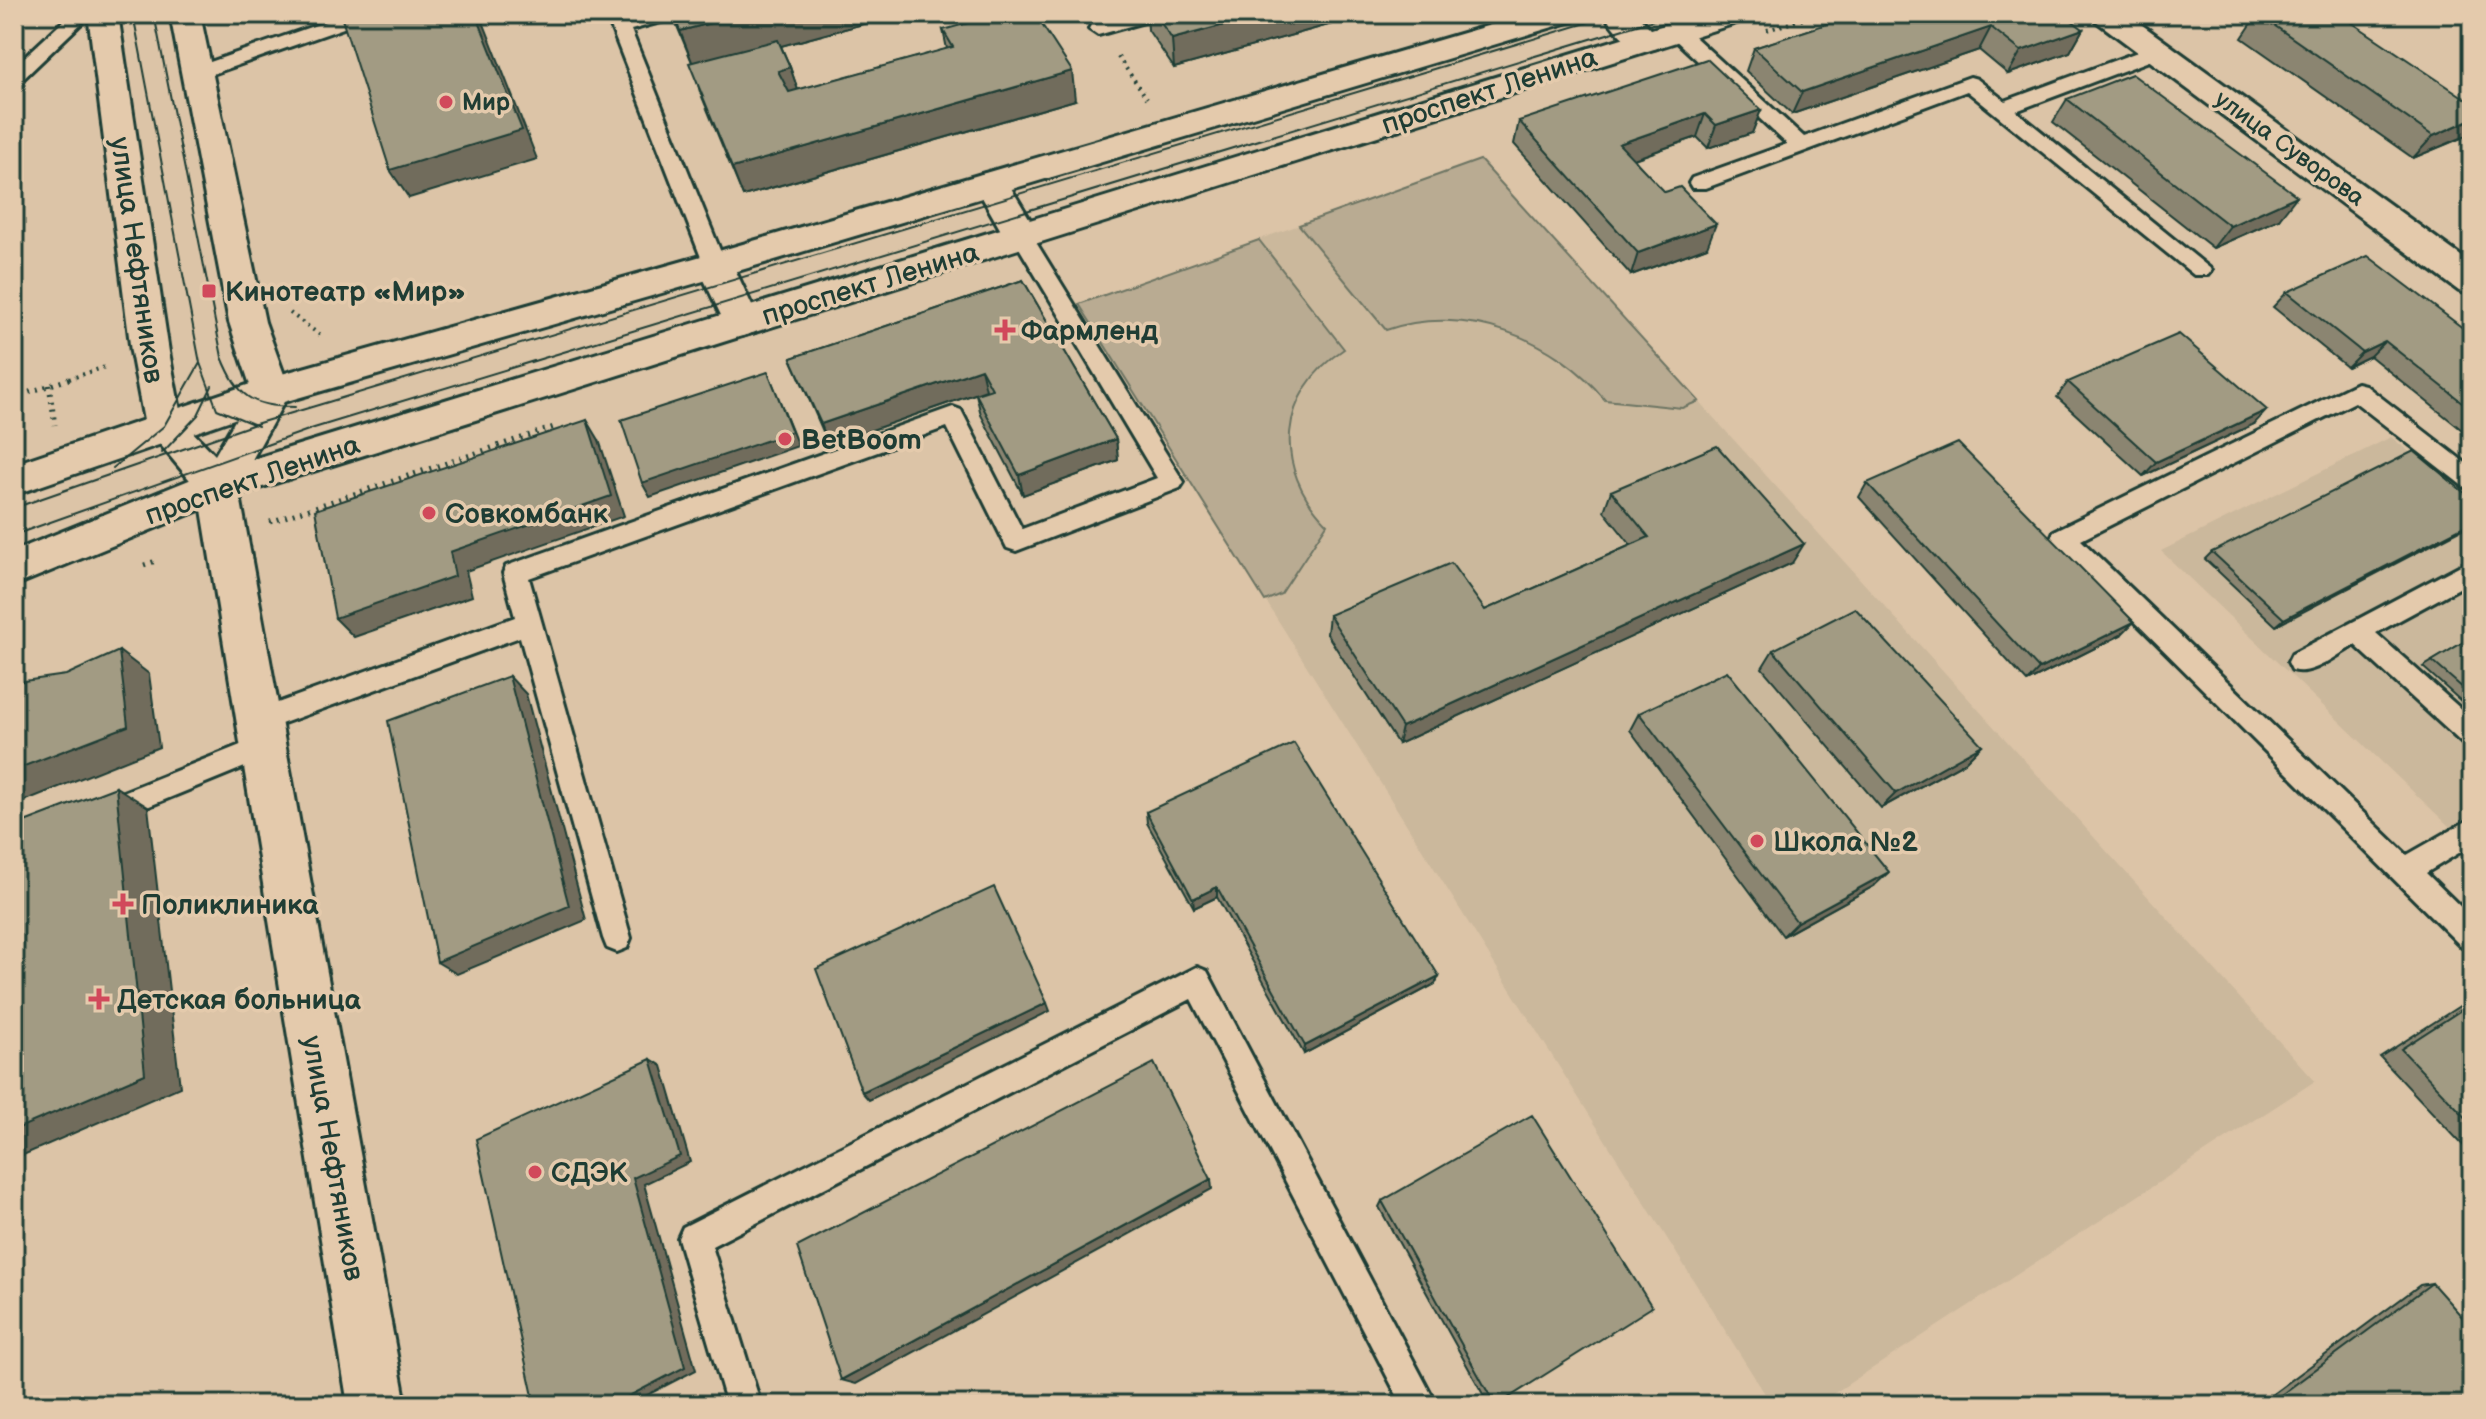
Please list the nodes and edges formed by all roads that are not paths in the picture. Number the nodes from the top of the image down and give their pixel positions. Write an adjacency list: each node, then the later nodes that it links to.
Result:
1 (82, 14): 16 (lane)
2 (103, 14): 27 (main road, улица Нефтяников)
3 (185, 14): 15 (main road)
4 (366, 14): 15 (lane)
5 (669, 14): 11 (lane)
6 (1152, 14): 12 (lane)
7 (1562, 14): 19 (main road, проспект Ленина)
8 (1619, 14): 13 (main road)
9 (1732, 14): 13 (main road, проспект Ленина)
10 (2107, 14): 14 (main road, улица Суворова)
11 (618, 20): 22 (lane)
12 (1098, 29)
13 (1661, 29): 18 (lane); 21 (main road, проспект Ленина)
14 (2158, 51): 17 (lane); 24 (main road, улица Суворова)
15 (197, 73): 26 (main road)
16 (14, 77)
17 (2002, 109): 18 (lane); 23 (lane)
18 (1801, 146): 20 (lane)
19 (991, 183): 21 (main road); 22 (main road, проспект Ленина)
20 (1699, 183)
21 (1022, 236): 25 (main road, проспект Ленина); 33 (lane)
22 (715, 265): 25 (main road); 26 (main road, проспект Ленина)
23 (2201, 270)
24 (2472, 282)
25 (742, 323): 30 (main road, проспект Ленина)
26 (271, 391): 27 (main road, проспект Ленина); 30 (main road)
27 (164, 426): 28 (main road, проспект Ленина); 30 (main road)
28 (14, 480)
29 (2472, 481): 40 (lane)
30 (218, 485): 31 (main road, проспект Ленина); 36 (main road, улица Нефтяников)
31 (14, 569)
32 (2472, 569): 34 (lane)
33 (529, 623): 36 (lane); 42 (lane)
34 (2357, 631): 35 (lane); 37 (lane)
35 (2301, 662)
36 (261, 735): 38 (lane); 43 (main road, улица Нефтяников)
37 (2472, 736)
38 (73, 825)
39 (2472, 830): 40 (lane)
40 (2405, 871): 41 (lane)
41 (2472, 937)
42 (617, 938)
43 (377, 1405)
44 (744, 1405): 45 (lane)
45 (1420, 1405)

